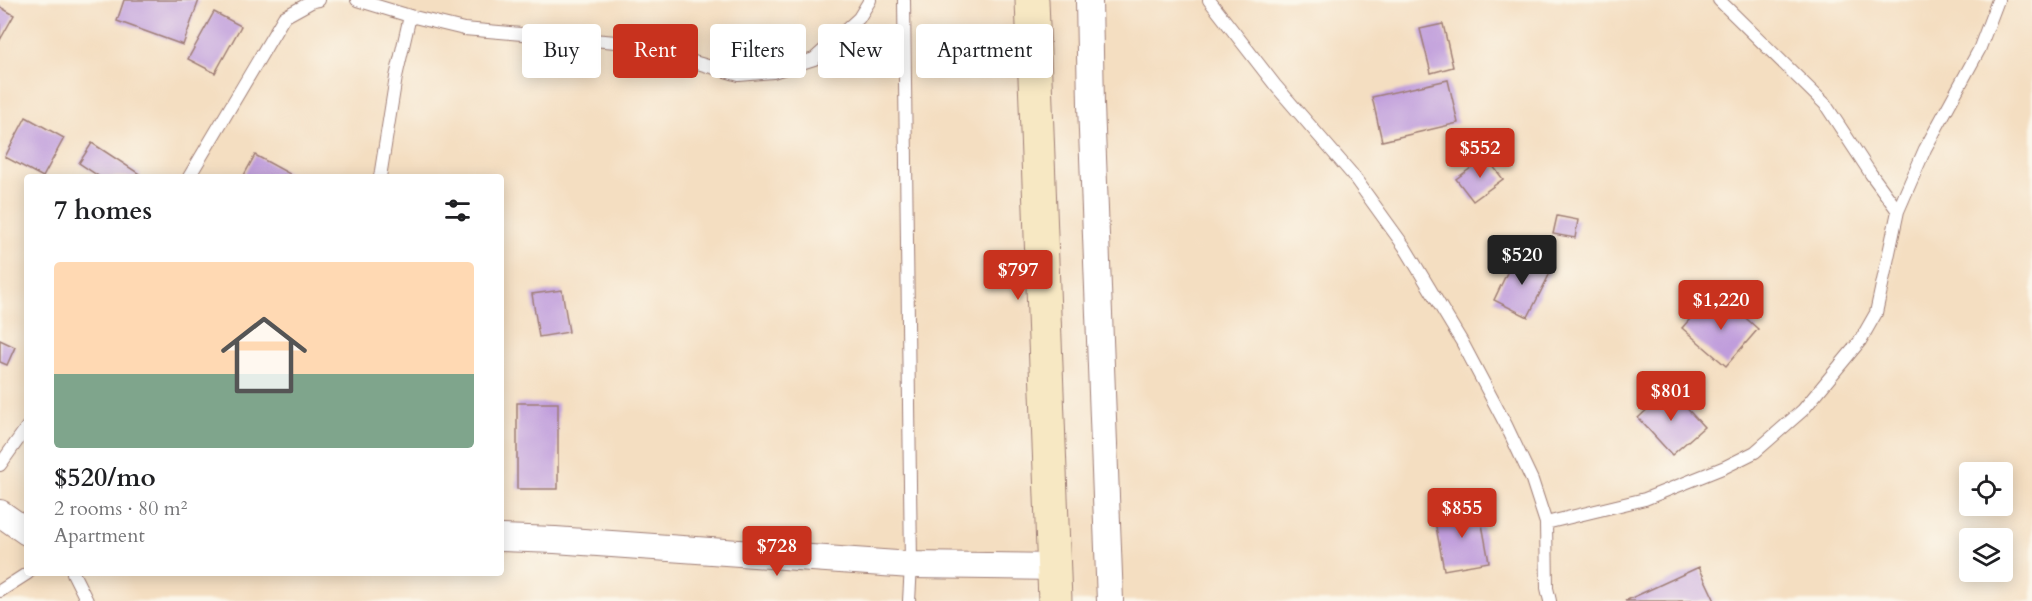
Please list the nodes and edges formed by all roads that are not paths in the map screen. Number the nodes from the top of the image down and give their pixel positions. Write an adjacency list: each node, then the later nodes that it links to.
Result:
1 (319, 0): 11 (lane)
2 (357, 0): 10 (lane)
3 (870, 0): 10 (lane)
4 (904, 0): 20 (lane)
5 (1032, 0): 21 (main road)
6 (1089, 0): 28 (street)
7 (1209, 0): 17 (lane)
8 (1719, 0): 13 (lane)
9 (1998, 0): 13 (lane)
10 (410, 16): 12 (lane)
11 (191, 174)
12 (380, 174)
13 (1898, 211): 17 (lane)
14 (24, 432): 15 (lane)
15 (0, 465)
16 (0, 513): 18 (street)
17 (1546, 523): 29 (lane)
18 (24, 530)
19 (504, 537): 20 (street)
20 (911, 565): 21 (street); 26 (lane)
21 (1054, 567): 27 (main road)
22 (24, 576): 24 (lane)
23 (74, 576): 25 (lane)
24 (0, 591)
25 (87, 601)
26 (909, 601)
27 (1055, 601)
28 (1110, 601)
29 (1550, 601)

